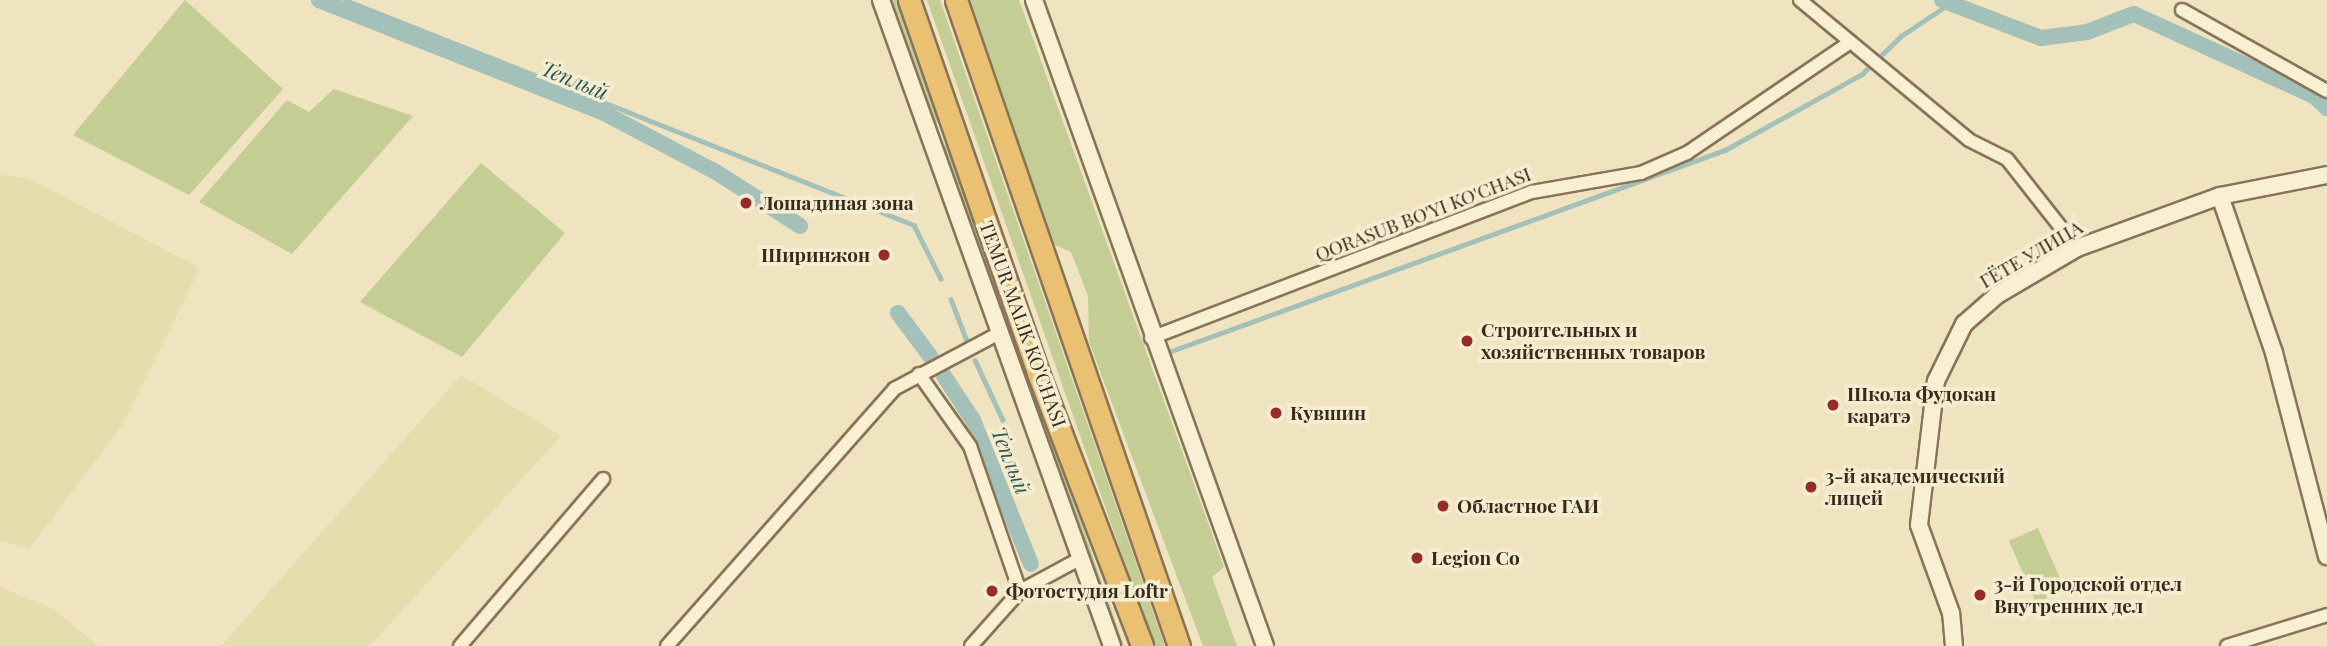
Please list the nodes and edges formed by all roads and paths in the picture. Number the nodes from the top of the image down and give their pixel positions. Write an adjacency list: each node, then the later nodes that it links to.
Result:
1 (881, 0): 10 (street)
2 (909, 0): 9 (highway, TEMUR MALIK KO'CHASI)
3 (956, 0): 29 (highway, TEMUR MALIK KO'CHASI)
4 (1034, 0): 15 (street)
5 (1800, 0): 7 (street)
6 (2182, 10): 8 (street)
7 (1849, 43): 13 (street); 15 (street, QORASUB BO'YI KO'CHASI)
8 (2327, 91)
9 (948, 111): 10 (street); 18 (highway, TEMUR MALIK KO'CHASI)
10 (935, 149): 14 (street)
11 (2327, 175): 12 (street, ГЁТЕ УЛИЦА)
12 (2220, 195): 13 (street, ГЁТЕ УЛИЦА); 20 (street)
13 (2077, 248): 31 (street, ГЁТЕ УЛИЦА)
14 (1001, 332): 16 (street); 17 (street)
15 (1151, 338): 30 (street)
16 (1014, 369): 18 (street); 21 (street)
17 (919, 374): 22 (street); 25 (street)
18 (1042, 383): 28 (highway, TEMUR MALIK KO'CHASI)
19 (603, 479): 24 (street)
20 (2327, 556)
21 (1081, 558): 22 (street); 27 (street)
22 (1020, 591): 26 (street)
23 (2327, 615): 32 (street)
24 (460, 646)
25 (667, 646)
26 (971, 646)
27 (1112, 646)
28 (1142, 646)
29 (1179, 646)
30 (1265, 646)
31 (1954, 646)
32 (2227, 646)

